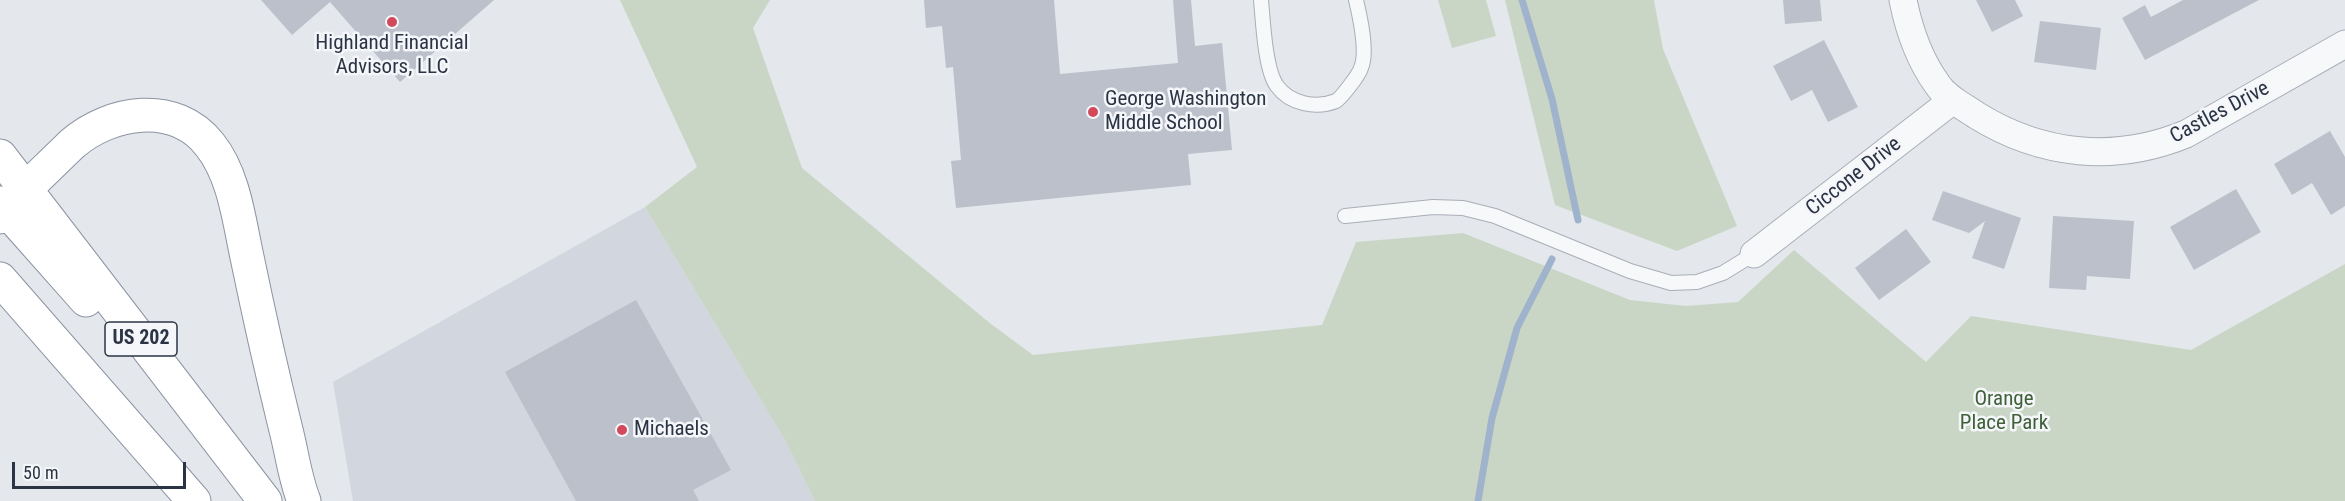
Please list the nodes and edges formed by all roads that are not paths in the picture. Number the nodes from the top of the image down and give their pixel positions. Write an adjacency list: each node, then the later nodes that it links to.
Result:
1 (1261, 0): 2 (lane)
2 (1356, 0)
3 (1903, 0): 5 (street, Castles Drive)
4 (2345, 44): 5 (street, Castles Drive)
5 (1953, 100): 9 (street, Ciccone Drive)
6 (0, 156): 7 (highway)
7 (8, 205): 11 (highway); 13 (highway)
8 (1345, 216): 9 (lane)
9 (1754, 254)
10 (0, 279): 12 (highway, US 202)
11 (260, 495)
12 (194, 501)
13 (304, 501)

